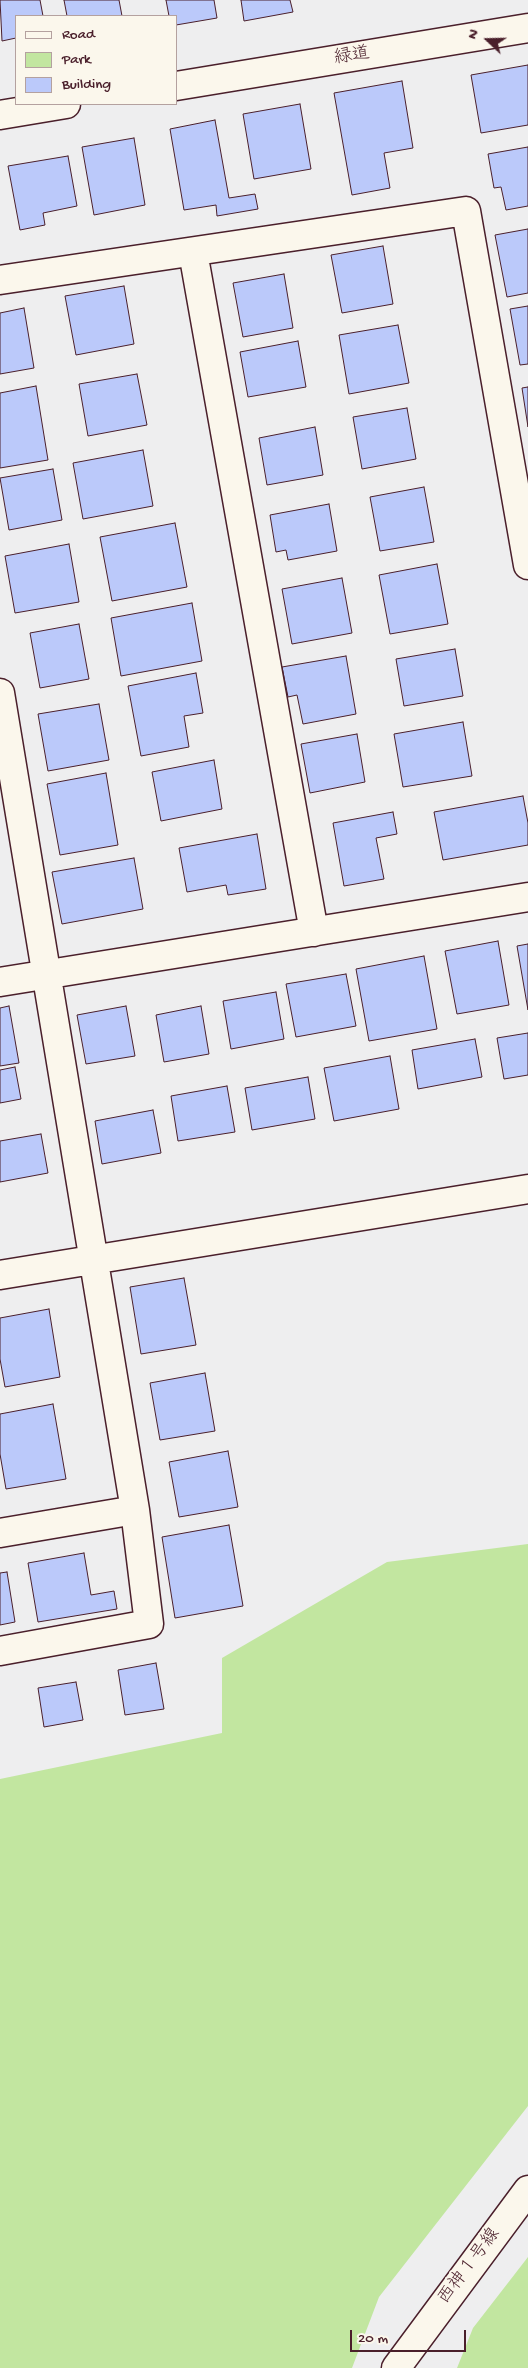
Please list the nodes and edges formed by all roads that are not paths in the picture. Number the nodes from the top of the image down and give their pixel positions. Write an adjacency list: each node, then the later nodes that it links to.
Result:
1 (528, 28): 2 (street, 緑道)
2 (178, 86)
3 (60, 105): 4 (street)
4 (0, 115)
5 (193, 252): 6 (street); 7 (street); 10 (street)
6 (0, 280)
7 (528, 565)
8 (0, 693): 11 (street)
9 (528, 897): 10 (street)
10 (314, 932): 11 (street)
11 (47, 974): 12 (street); 14 (street)
12 (0, 982)
13 (528, 1189): 14 (street)
14 (94, 1259): 15 (street); 16 (street)
15 (0, 1275)
16 (135, 1510): 17 (street); 18 (street)
17 (0, 1533)
18 (0, 1651)
19 (528, 2190): 20 (street, 西神１号線)
20 (396, 2368)

